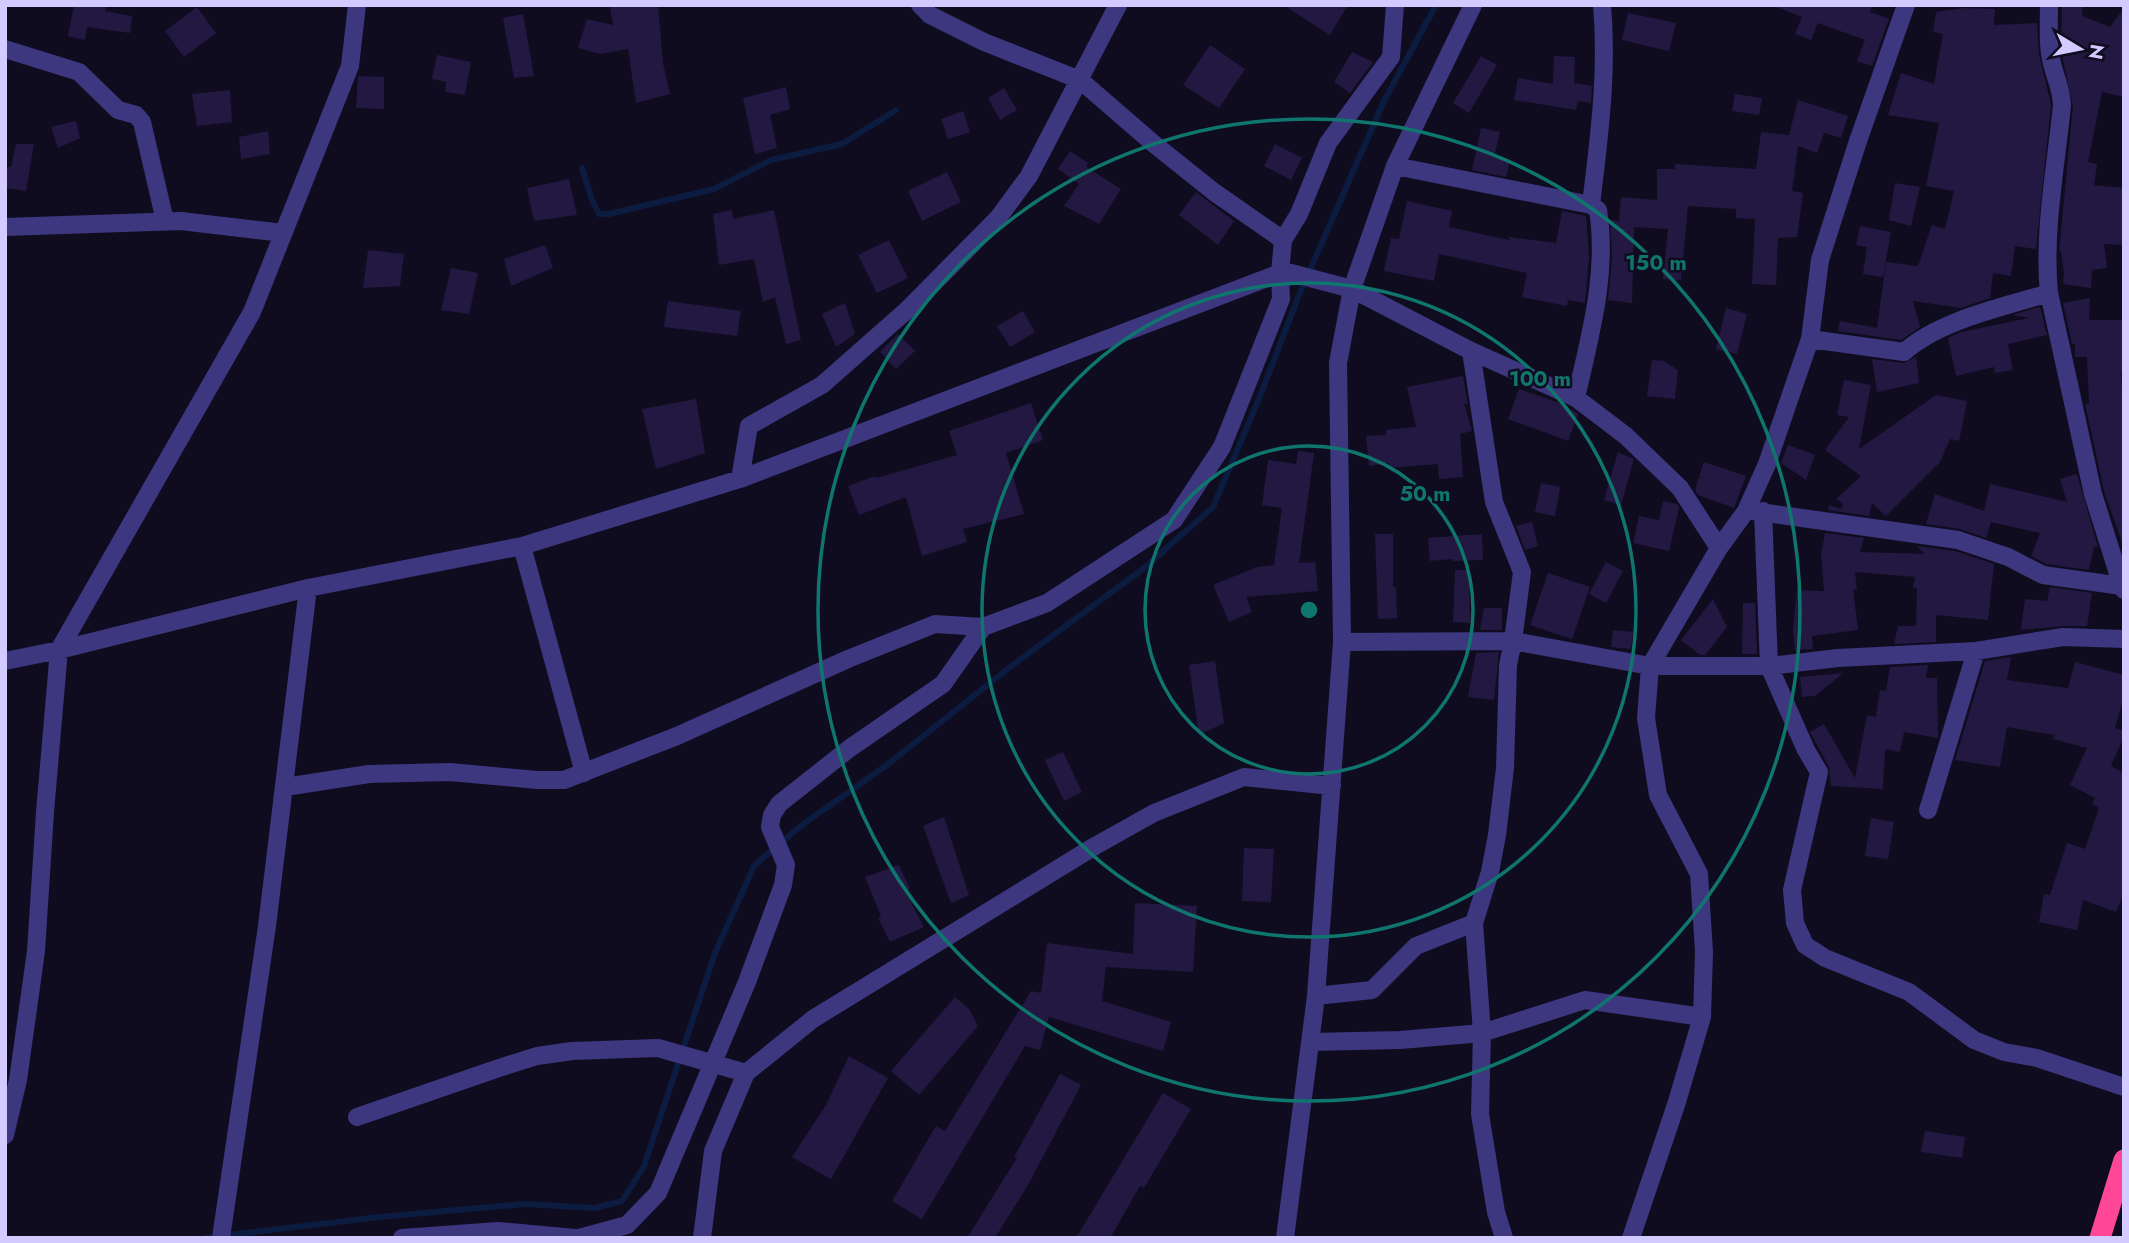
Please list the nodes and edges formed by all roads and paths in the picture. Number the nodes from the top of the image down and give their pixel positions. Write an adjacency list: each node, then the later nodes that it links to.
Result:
1 (357, 5): 15 (street)
2 (919, 5): 10 (street)
3 (1118, 5): 10 (street)
4 (1395, 5): 16 (street)
5 (1474, 5): 11 (street)
6 (1602, 5): 12 (street)
7 (1906, 5): 20 (street)
8 (2049, 5): 19 (street)
9 (5, 49): 13 (street)
10 (1080, 80): 16 (street); 23 (street)
11 (1395, 166): 12 (street); 18 (street)
12 (1591, 205): 22 (street)
13 (165, 221): 14 (street); 15 (street)
14 (5, 227)
15 (283, 233): 33 (street)
16 (1283, 240): 17 (street)
17 (1285, 273): 18 (street); 23 (street); 29 (street)
18 (1352, 289): 21 (street); 32 (street)
19 (2049, 293): 20 (street); 27 (street)
20 (1810, 339): 24 (street)
21 (1471, 351): 22 (street); 31 (street)
22 (1576, 398): 26 (street)
23 (740, 479): 25 (street)
24 (1754, 511): 26 (street); 27 (street); 37 (street)
25 (522, 546): 28 (street); 38 (street)
26 (1719, 548): 36 (street)
27 (2123, 588)
28 (308, 589): 33 (street); 40 (street)
29 (983, 627): 38 (street); 47 (street)
30 (2124, 639): 34 (street)
31 (1513, 641): 32 (street); 36 (street); 42 (street)
32 (1342, 642): 39 (street)
33 (59, 650): 35 (street); 51 (street)
34 (1976, 651): 37 (street); 41 (street)
35 (5, 661)
36 (1650, 666): 37 (street); 44 (street)
37 (1769, 666): 49 (street)
38 (584, 773): 40 (street)
39 (1332, 786): 43 (street); 48 (street)
40 (285, 787): 53 (street)
41 (1928, 810)
42 (1474, 923): 43 (street); 45 (street)
43 (1316, 996): 46 (street)
44 (1702, 1017): 45 (street); 59 (street)
45 (1482, 1033): 46 (street); 58 (street)
46 (1311, 1042): 57 (street)
47 (714, 1063): 48 (street); 50 (street); 55 (street)
48 (746, 1073): 56 (street)
49 (2124, 1087)
50 (357, 1117)
51 (5, 1135)
52 (2124, 1160): 60 (highway)
53 (222, 1230)
54 (402, 1238): 55 (street)
55 (577, 1238)
56 (702, 1238)
57 (1285, 1238)
58 (1504, 1238)
59 (1631, 1238)
60 (2100, 1238)

